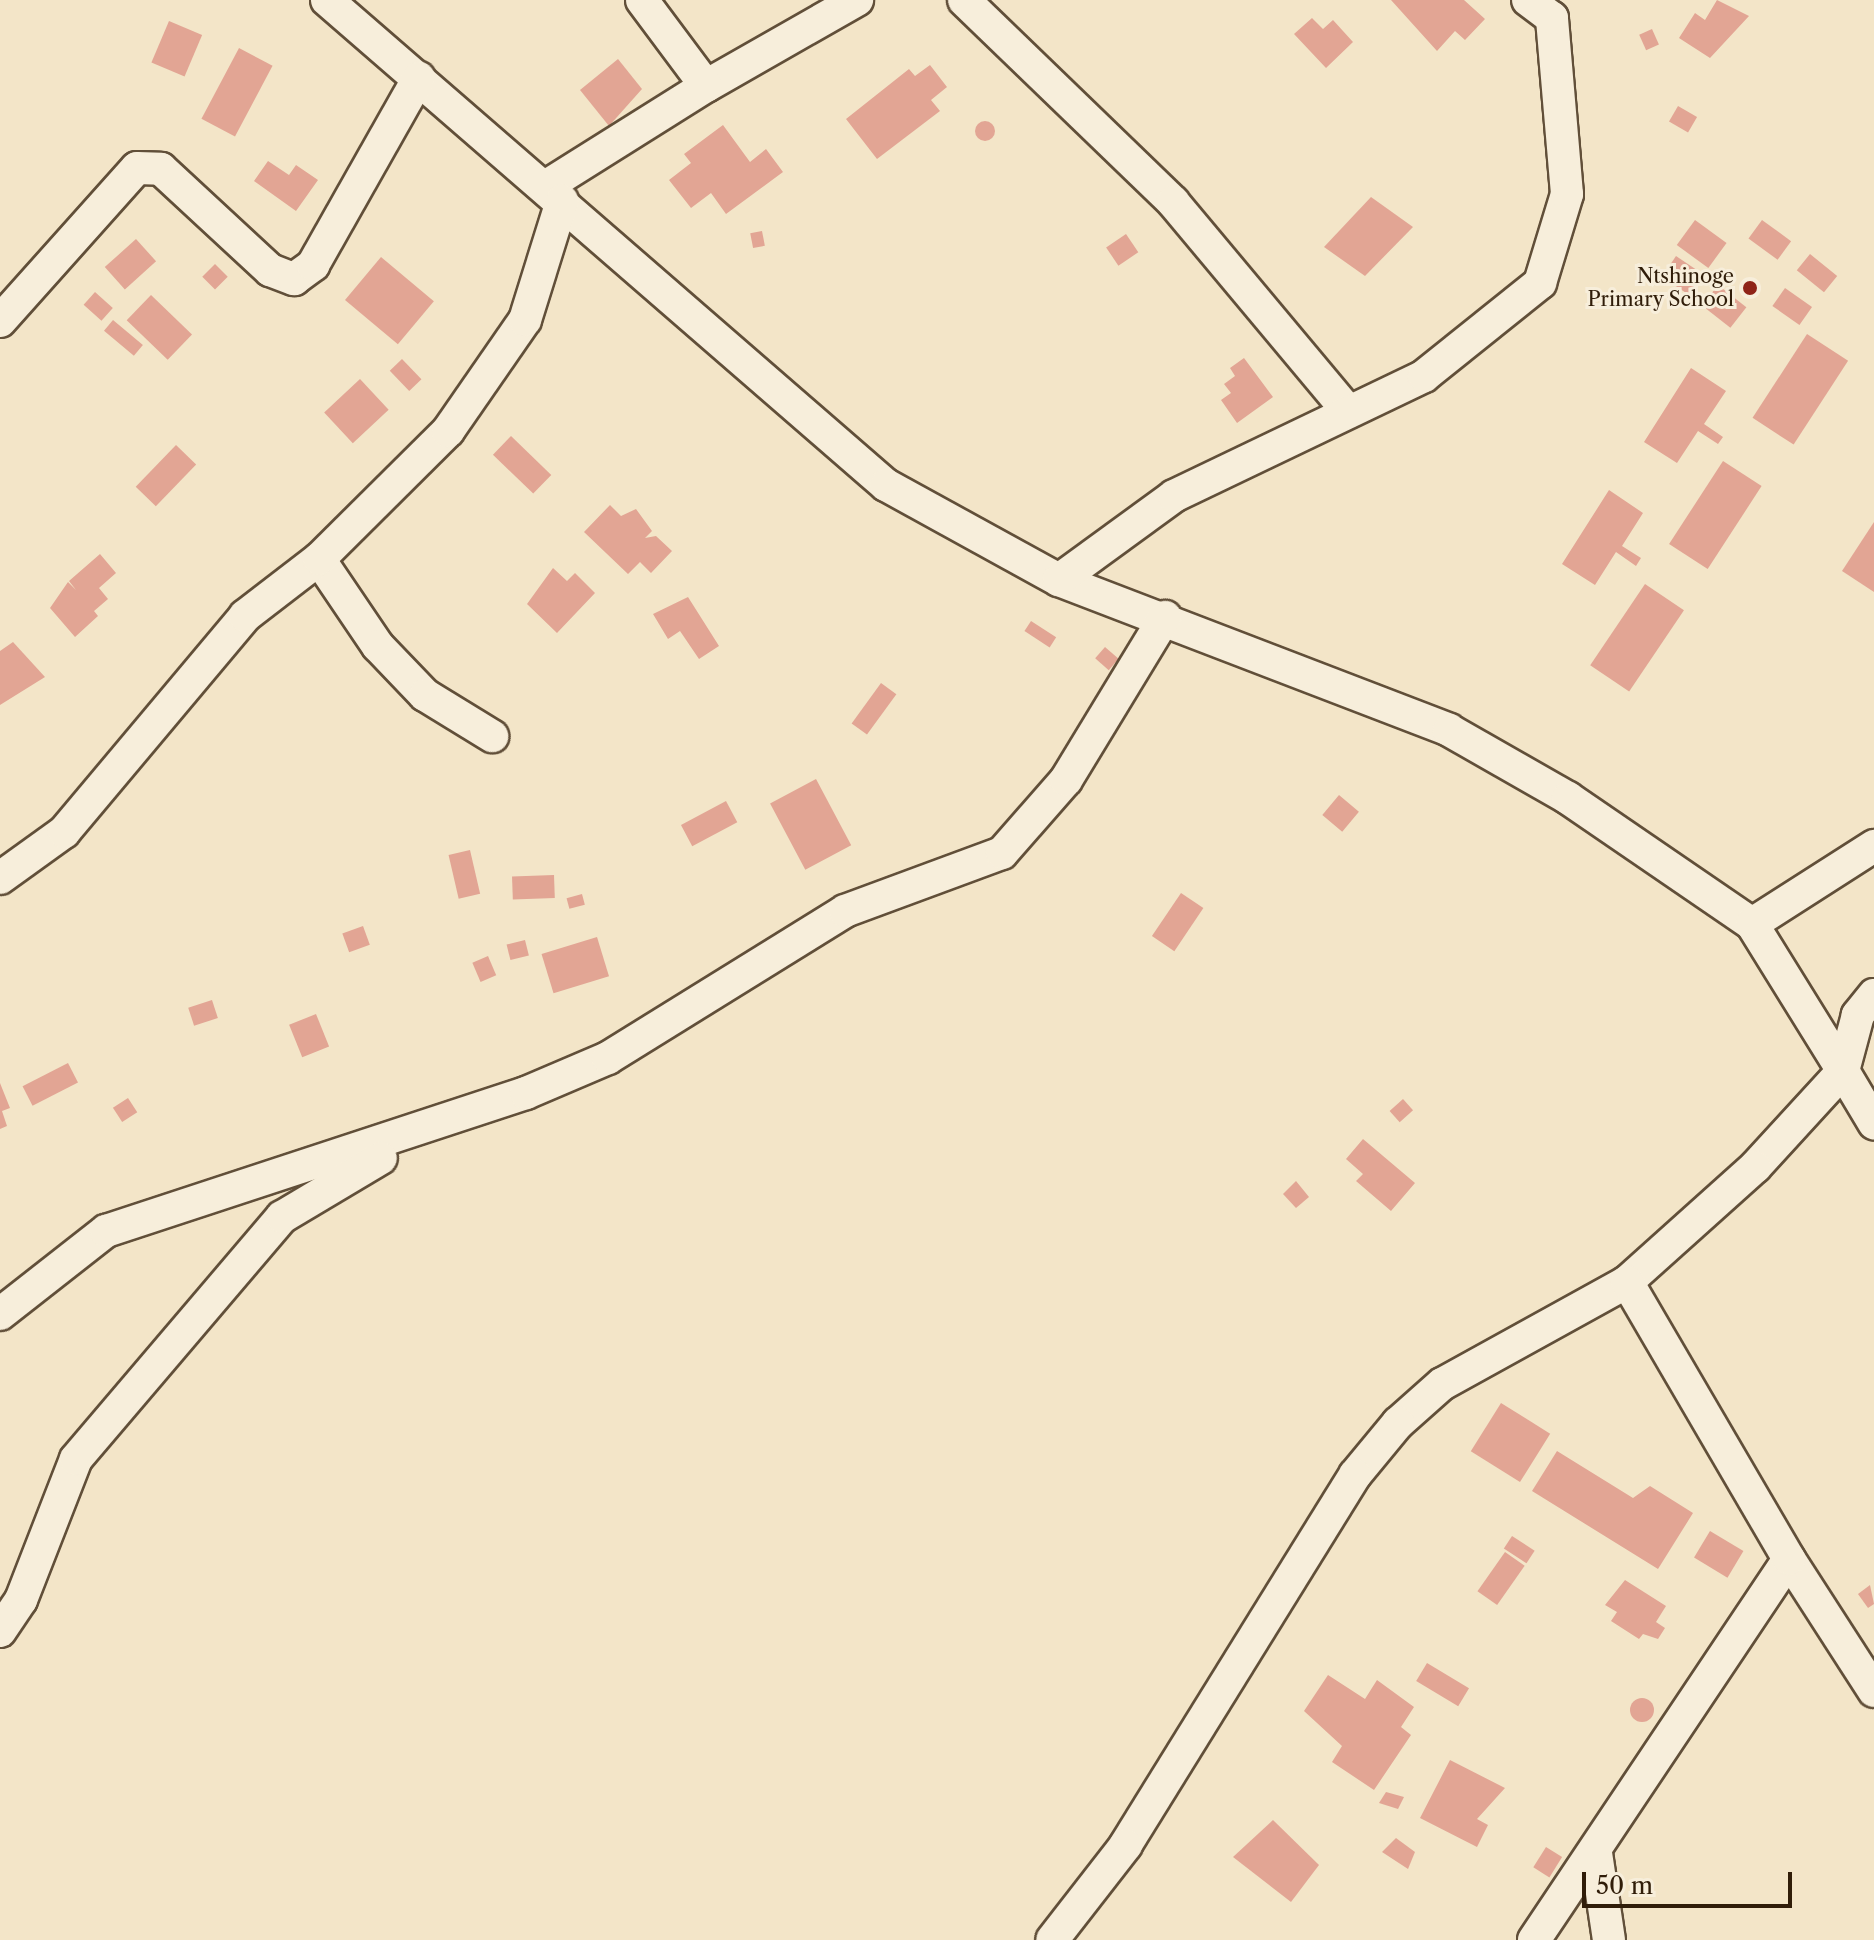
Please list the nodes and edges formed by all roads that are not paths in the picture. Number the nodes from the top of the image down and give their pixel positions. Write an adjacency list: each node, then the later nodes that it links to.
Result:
1 (327, 0): 6 (street)
2 (642, 0): 7 (street)
3 (857, 0): 7 (street)
4 (964, 0): 10 (street)
5 (1548, 6): 10 (street)
6 (419, 78): 8 (street); 9 (street)
7 (706, 86): 8 (street)
8 (554, 194): 11 (street); 12 (street)
9 (0, 321)
10 (1348, 411): 12 (street)
11 (319, 559): 14 (street); 16 (street)
12 (1059, 580): 13 (street)
13 (1165, 617): 17 (street); 21 (street)
14 (492, 736)
15 (1874, 846): 17 (street)
16 (0, 878)
17 (1752, 924): 19 (street)
18 (1874, 995): 19 (street)
19 (1843, 1071): 20 (street); 22 (street)
20 (1874, 1123)
21 (435, 1125): 23 (street); 25 (street)
22 (1627, 1282): 24 (street); 28 (street)
23 (0, 1314)
24 (1789, 1559): 26 (street); 27 (street)
25 (0, 1631)
26 (1874, 1691)
27 (1596, 1853): 29 (street); 30 (street)
28 (1052, 1940)
29 (1534, 1940)
30 (1609, 1940)

